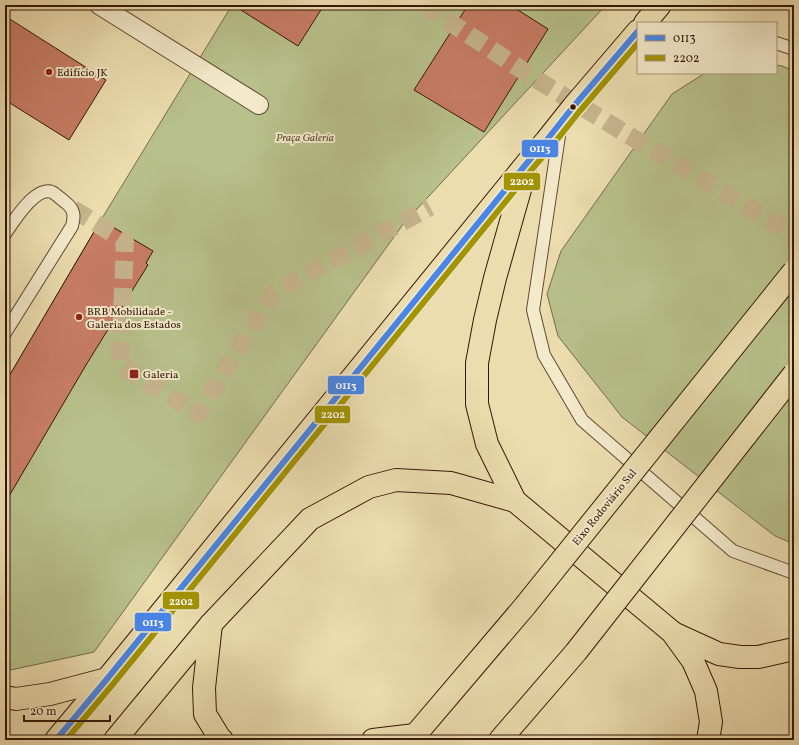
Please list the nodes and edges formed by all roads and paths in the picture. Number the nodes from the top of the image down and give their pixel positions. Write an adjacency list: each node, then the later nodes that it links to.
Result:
1 (99, 5): 8 (street)
2 (662, 6): 3 (main road)
3 (646, 22)
4 (637, 33): 7 (main road)
5 (777, 43): 6 (lane)
6 (794, 48)
7 (628, 52): 9 (main road)
8 (259, 105)
9 (561, 122): 10 (main road); 16 (lane)
10 (527, 163): 15 (main road); 20 (main road)
11 (5, 234): 13 (lane)
12 (794, 271): 23 (main road, Eixo Rodoviário Sul, bridge)
13 (5, 333)
14 (794, 374): 22 (main road, bridge)
15 (515, 501): 17 (main road); 18 (main road)
16 (794, 573)
17 (212, 624): 25 (main road); 26 (main road)
18 (672, 632): 19 (main road); 30 (main road)
19 (794, 649)
20 (107, 679): 21 (main road); 24 (main road)
21 (5, 697)
22 (525, 711): 28 (main road); 29 (main road)
23 (412, 738): 27 (main road)
24 (56, 740)
25 (115, 740)
26 (222, 740)
27 (373, 740)
28 (500, 740)
29 (520, 740)
30 (708, 740)

